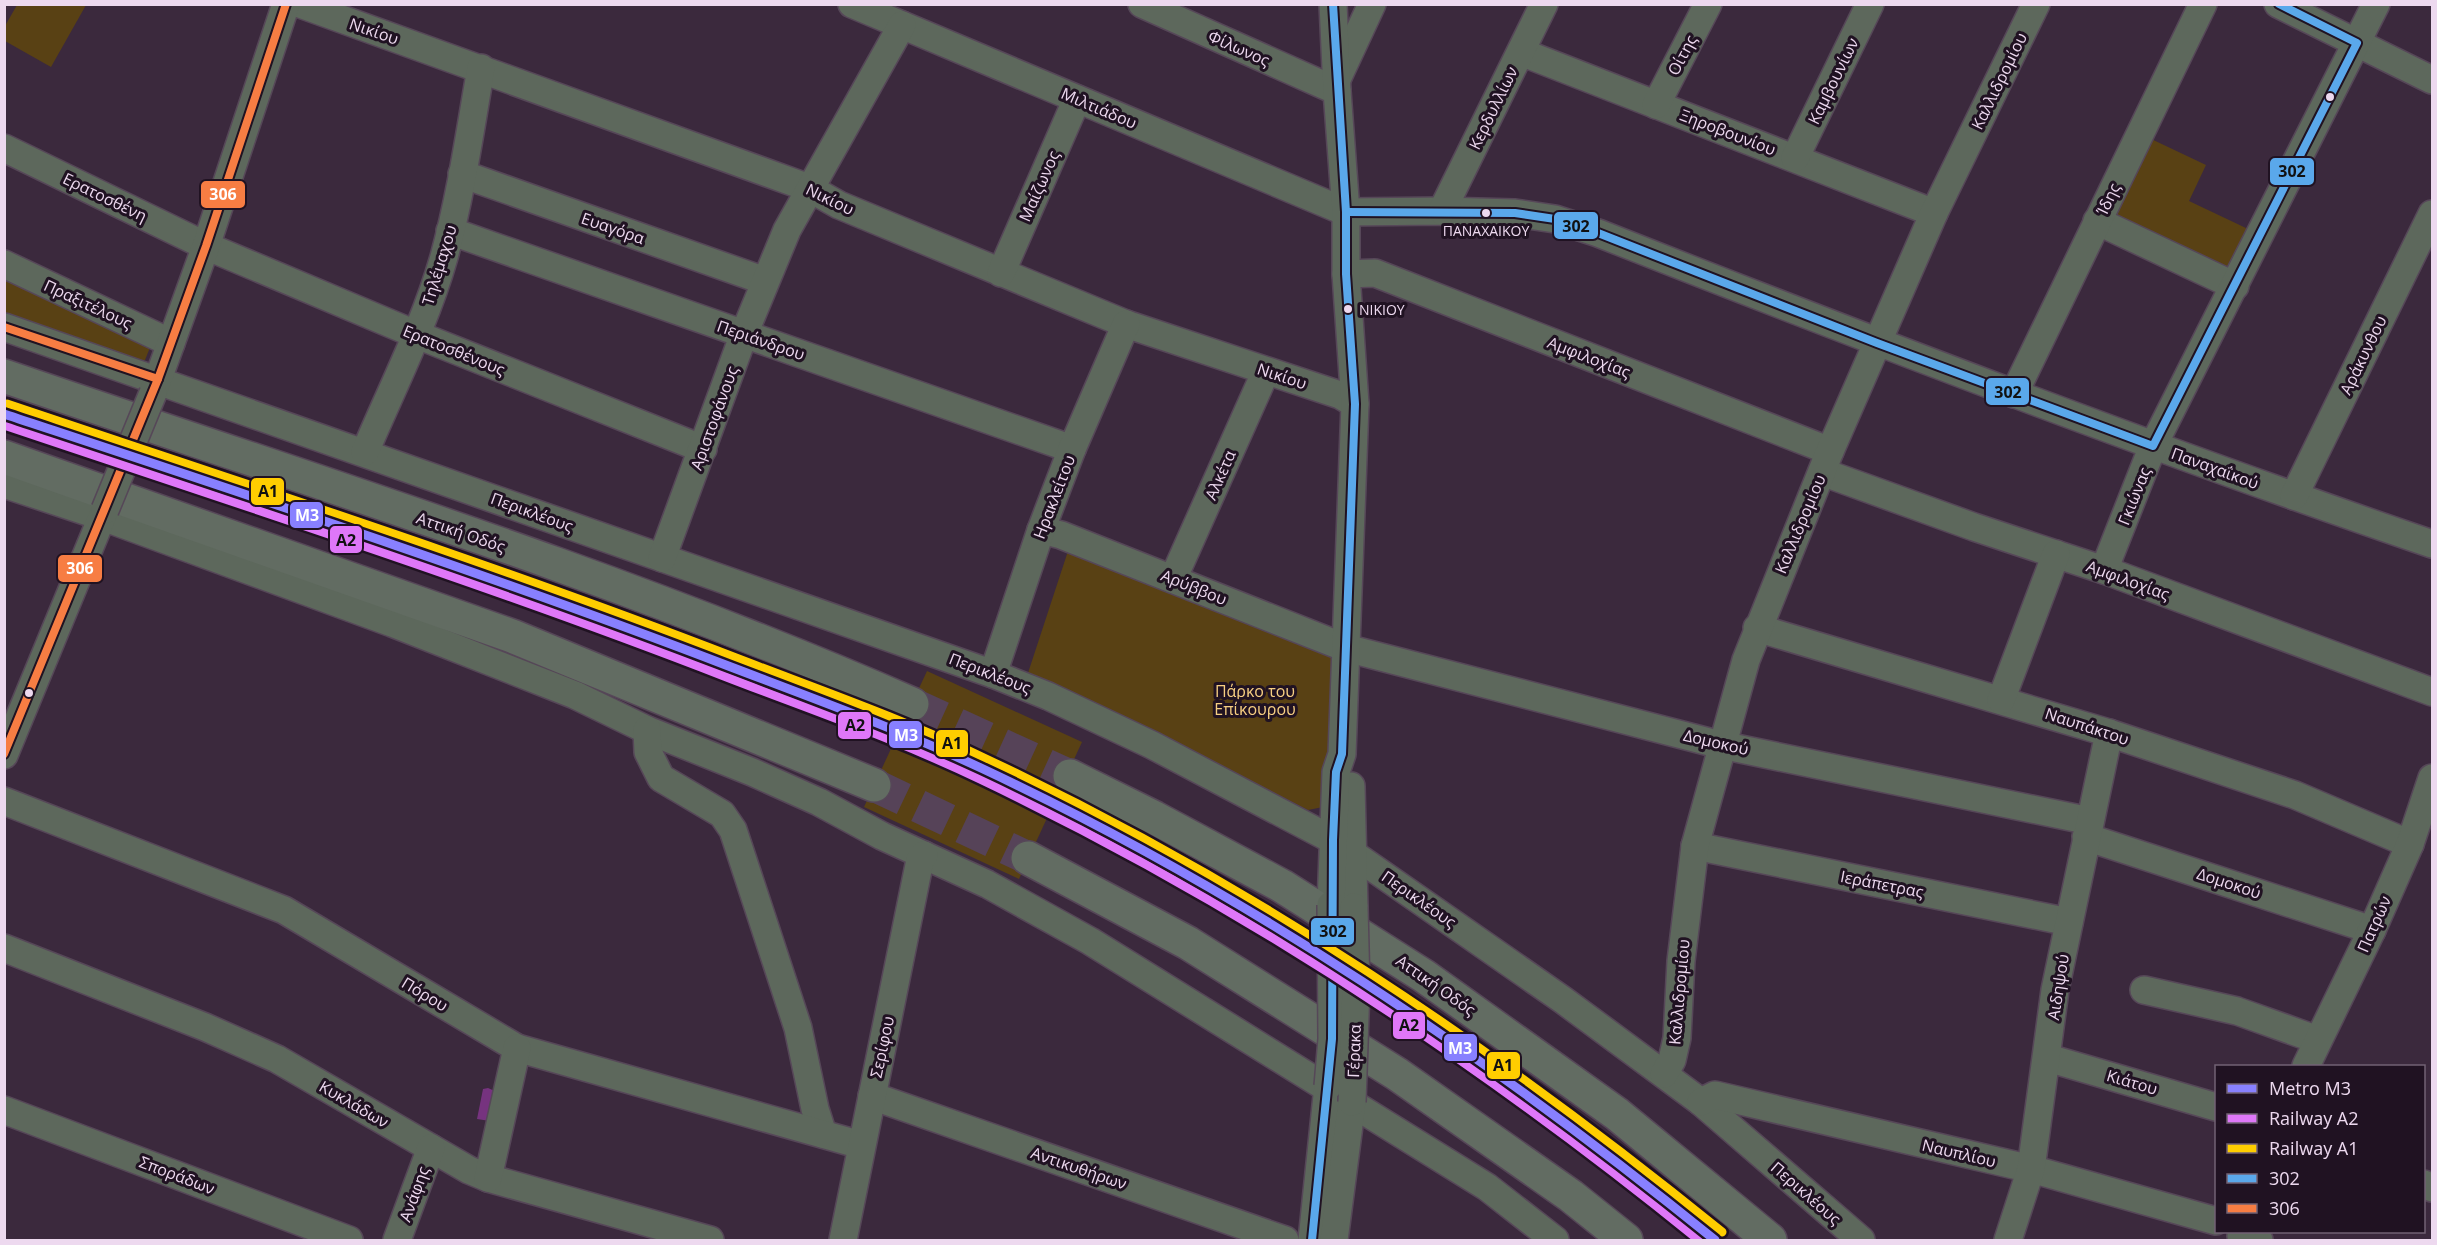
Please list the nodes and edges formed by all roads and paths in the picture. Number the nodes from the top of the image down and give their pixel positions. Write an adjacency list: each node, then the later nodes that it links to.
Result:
1 (286, 4): 32 (street)
2 (300, 4): 17 (street, Νικίου)
3 (1142, 4): 19 (street, Φίλωνος)
4 (1333, 4): 19 (street, Γέρακα)
5 (1372, 4): 19 (street)
6 (1544, 4): 16 (street, Κερδυλλίων)
7 (1708, 4): 21 (street, Οίτης)
8 (1870, 4): 23 (street, Καμβουνίων)
9 (2037, 4): 28 (street, Καλλιδρομίου)
10 (2203, 4): 30 (street, Ίδης)
11 (2278, 4): 15 (street)
12 (2376, 4): 15 (street, Γκιώνας)
13 (857, 5): 14 (street, Μιλτιάδου)
14 (902, 25): 20 (street, Μιλτιάδου); 25 (street, Αριστοφάνους)
15 (2357, 42): 18 (street); 37 (street, Γκιώνας)
16 (1521, 52): 21 (street, Ξηροβουνίου); 26 (street, Κερδυλλίων)
17 (481, 68): 24 (street, Τηλέμαχου); 25 (street, Νικίου)
18 (2433, 80)
19 (1337, 86): 27 (street, Γέρακα)
20 (1077, 99): 27 (street, Μιλτιάδου); 34 (street, Μαίζωνος)
21 (1656, 105): 23 (street, Ξηροβουνίου)
22 (4, 148): 32 (street, Ερατοσθένη)
23 (1795, 158): 28 (street, Ξηροβουνίου)
24 (462, 174): 31 (street, Τηλέμαχου); 36 (street, Ευαγόρα)
25 (809, 188): 34 (street, Νικίου); 36 (street, Αριστοφάνους)
26 (1442, 211): 27 (street, Παναχαΐκού); 43 (street, Παναχαΐκού)
27 (1346, 212): 35 (street, Γέρακα)
28 (1934, 213): 43 (street, Καλλιδρομίου)
29 (2433, 214): 56 (street, Αράκυνθου)
30 (2097, 221): 37 (street); 47 (street, Ίδης)
31 (450, 231): 40 (street, Τηλέμαχου); 41 (street, Περιάνδρου)
32 (206, 246): 40 (street, Ερατοσθένους); 42 (street)
33 (4, 264): 42 (street, Πραξιτέλους)
34 (1001, 273): 38 (street, Νικίου)
35 (1346, 274): 48 (street, Γέρακα); 54 (street, Αμφιλοχίας)
36 (765, 281): 41 (street, Αριστοφάνους)
37 (2235, 286): 49 (street, Γκιώνας)
38 (1126, 324): 44 (street, Νικίου); 51 (street, Ηρακλείτου)
39 (4, 327): 46 (street, Περικλέους)
40 (415, 334): 50 (street, Ερατοσθένους); 52 (street, Τηλέμαχου)
41 (744, 334): 50 (street, Αριστοφάνους); 51 (street, Περιάνδρου)
42 (171, 343): 46 (street)
43 (1877, 343): 47 (street, Παναχαΐκού); 54 (street, Καλλιδρομίου)
44 (1266, 371): 48 (street, Νικίου); 63 (street, Αλκέτα)
45 (4, 376): 69 (highway, Αττική Οδός)
46 (156, 386): 52 (street, Περικλέους); 57 (street, bridge)
47 (2014, 394): 49 (street, Παναχαΐκού)
48 (1355, 404): 65 (street, Γέρακα)
49 (2153, 446): 56 (street, Παναχαΐκού); 62 (street, Γκιώνας)
50 (703, 449): 61 (street, Αριστοφάνους)
51 (1072, 449): 58 (street, Ηρακλείτου)
52 (365, 452): 61 (street, Περικλέους)
53 (4, 457): 76 (highway)
54 (1826, 462): 60 (street, Αμφιλοχίας); 64 (street, Καλλιδρομίου)
55 (4, 484): 57 (street)
56 (2294, 496): 59 (street, Παναχαΐκού)
57 (104, 514): 70 (street); 72 (street)
58 (1041, 530): 63 (street, Αρύββου); 66 (street, Ηρακλείτου)
59 (2433, 543)
60 (2056, 554): 62 (street, Αμφιλοχίας); 68 (street)
61 (662, 558): 66 (street, Περικλέους)
62 (2104, 570): 67 (street, Αμφιλοχίας)
63 (1173, 579): 65 (street, Αρύββου)
64 (1757, 628): 68 (street, Ναυπάκτου); 73 (street, Καλλιδρομίου)
65 (1346, 648): 73 (street, Δομοκού); 81 (street, Γέρακα)
66 (993, 674): 81 (street, Περικλέους)
67 (2433, 692)
68 (2001, 700): 71 (street, Ναυπάκτου)
69 (912, 704)
70 (647, 730): 82 (street); 99 (street)
71 (2109, 733): 78 (street, Αιδηψού); 79 (street, Ναυπάκτου)
72 (6, 744)
73 (1721, 745): 78 (street, Δομοκού); 80 (street, Καλλιδρομίου)
74 (1070, 776): 114 (highway, Αττική Οδός)
75 (2433, 778): 79 (street, Πατρών)
76 (874, 785)
77 (4, 801): 89 (street, Πόρου)
78 (2088, 829): 84 (street, Αιδηψού); 85 (street, Δομοκού)
79 (2410, 844): 85 (street, Πατρών)
80 (1695, 846): 84 (street, Ιεράπετρας); 92 (street, Καλλιδρομίου)
81 (1344, 847): 92 (street, Περικλέους); 93 (street, Γέρακα, bridge); 95 (street, Γέρακα, bridge)
82 (924, 855): 93 (street); 94 (street, Σερίφου)
83 (1028, 858): 113 (highway)
84 (2069, 922): 90 (street, Αιδηψού)
85 (2372, 930): 88 (street, Πατρών)
86 (4, 948): 101 (street, Κυκλάδων)
87 (2144, 990): 88 (street)
88 (2318, 1040): 91 (street, Πατρών)
89 (517, 1048): 99 (street, Πόρου); 103 (street)
90 (2048, 1058): 97 (street, Κιάτου); 102 (street, Αιδηψού)
91 (2306, 1065)
92 (1664, 1074): 96 (street, Περικλέους)
93 (1328, 1086): 95 (street); 110 (street, Γέρακα)
94 (872, 1096): 100 (street, Σερίφου); 109 (street, Αντικυθήρων)
95 (1352, 1102): 111 (street, Γέρακα); 112 (street)
96 (1701, 1102): 102 (street, Ναυπλίου); 115 (street, Περικλέους)
97 (2215, 1106)
98 (4, 1110): 105 (street, Σποράδων)
99 (823, 1134): 100 (street, Πόρου)
100 (861, 1145): 108 (street, Σερίφου)
101 (431, 1148): 103 (street, Κυκλάδων); 106 (street, Ανάφης)
102 (2031, 1169): 104 (street, Ναυπλίου); 116 (street, Αιδηψού)
103 (488, 1178): 107 (street, Κυκλάδων)
104 (2215, 1220)
105 (349, 1240)
106 (397, 1240)
107 (711, 1240)
108 (843, 1240)
109 (1285, 1240)
110 (1312, 1240)
111 (1334, 1240)
112 (1555, 1240)
113 (1626, 1240)
114 (1770, 1240)
115 (1861, 1240)
116 (2008, 1240)

